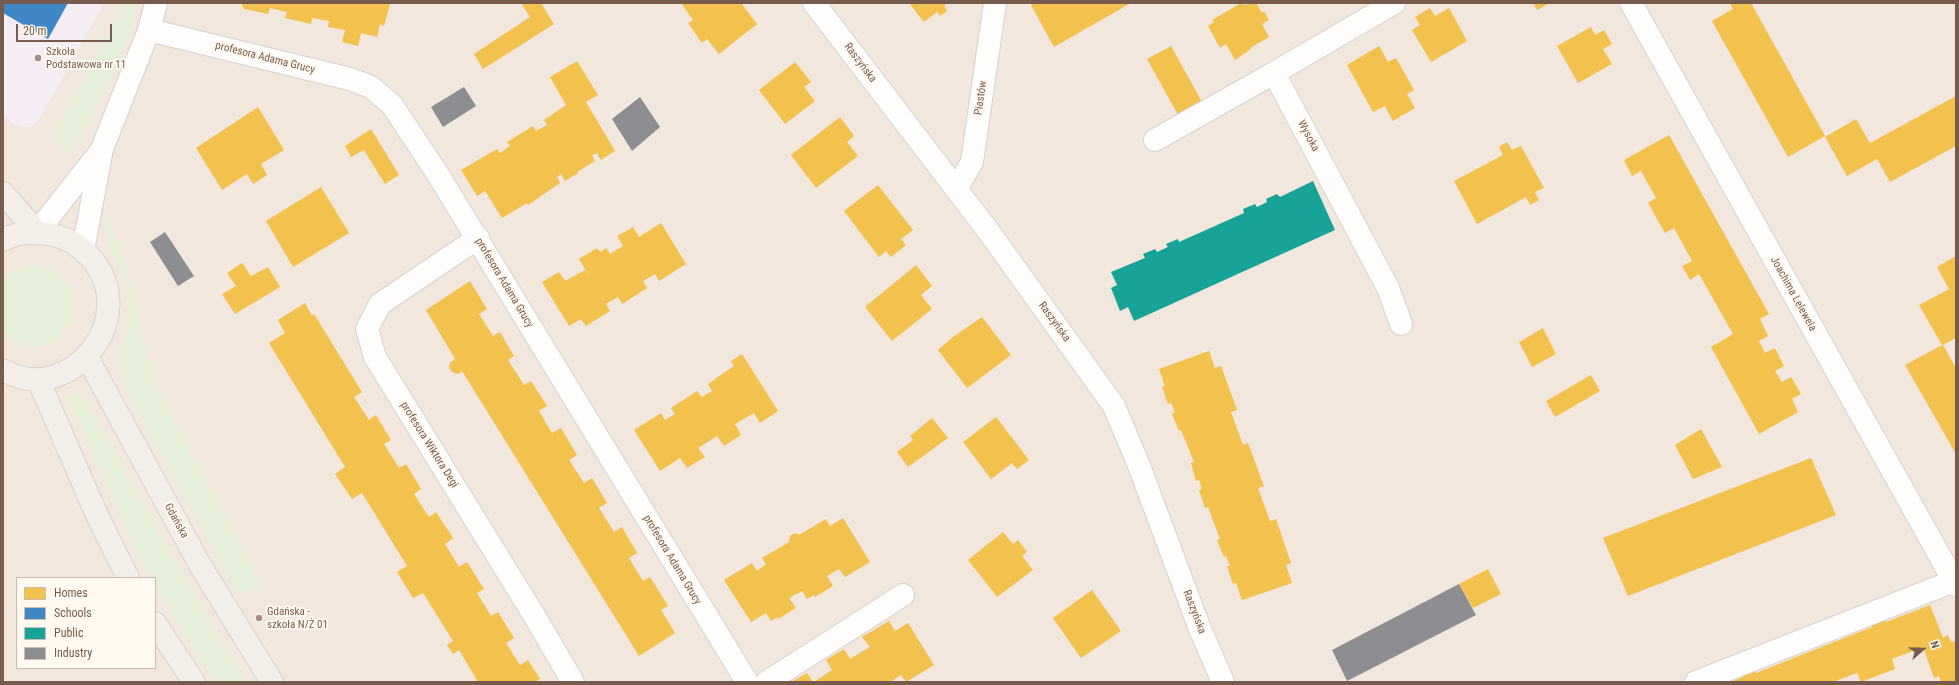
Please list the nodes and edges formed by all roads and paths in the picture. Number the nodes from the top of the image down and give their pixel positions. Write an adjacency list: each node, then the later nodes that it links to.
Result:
1 (156, 3): 6 (street)
2 (814, 3): 10 (street, Raszyńska)
3 (995, 3): 10 (street, Piastów)
4 (1394, 3): 7 (street)
5 (1631, 3): 21 (street, Joachima Lelewela)
6 (149, 30): 9 (street); 13 (street, profesora Adama Grucy)
7 (1274, 73): 8 (street); 16 (street, Wysoka)
8 (1155, 140)
9 (102, 149): 12 (street); 15 (street)
10 (956, 189): 29 (street, Raszyńska)
11 (3, 193): 12 (main road)
12 (37, 232): 14 (main road); 15 (main road)
13 (478, 238): 26 (street, profesora Wiktora Degi); 27 (street, profesora Adama Grucy)
14 (3, 240)
15 (83, 250): 17 (main road)
16 (1401, 324)
17 (88, 357): 19 (main road); 25 (main road, Gdańska)
18 (3, 370): 19 (main road)
19 (38, 378): 20 (main road)
20 (128, 577)
21 (1955, 583): 30 (street)
22 (903, 595): 28 (street)
23 (156, 625): 24 (main road)
24 (194, 682)
25 (272, 682)
26 (573, 682)
27 (747, 682)
28 (767, 682)
29 (1223, 682)
30 (1696, 682)

